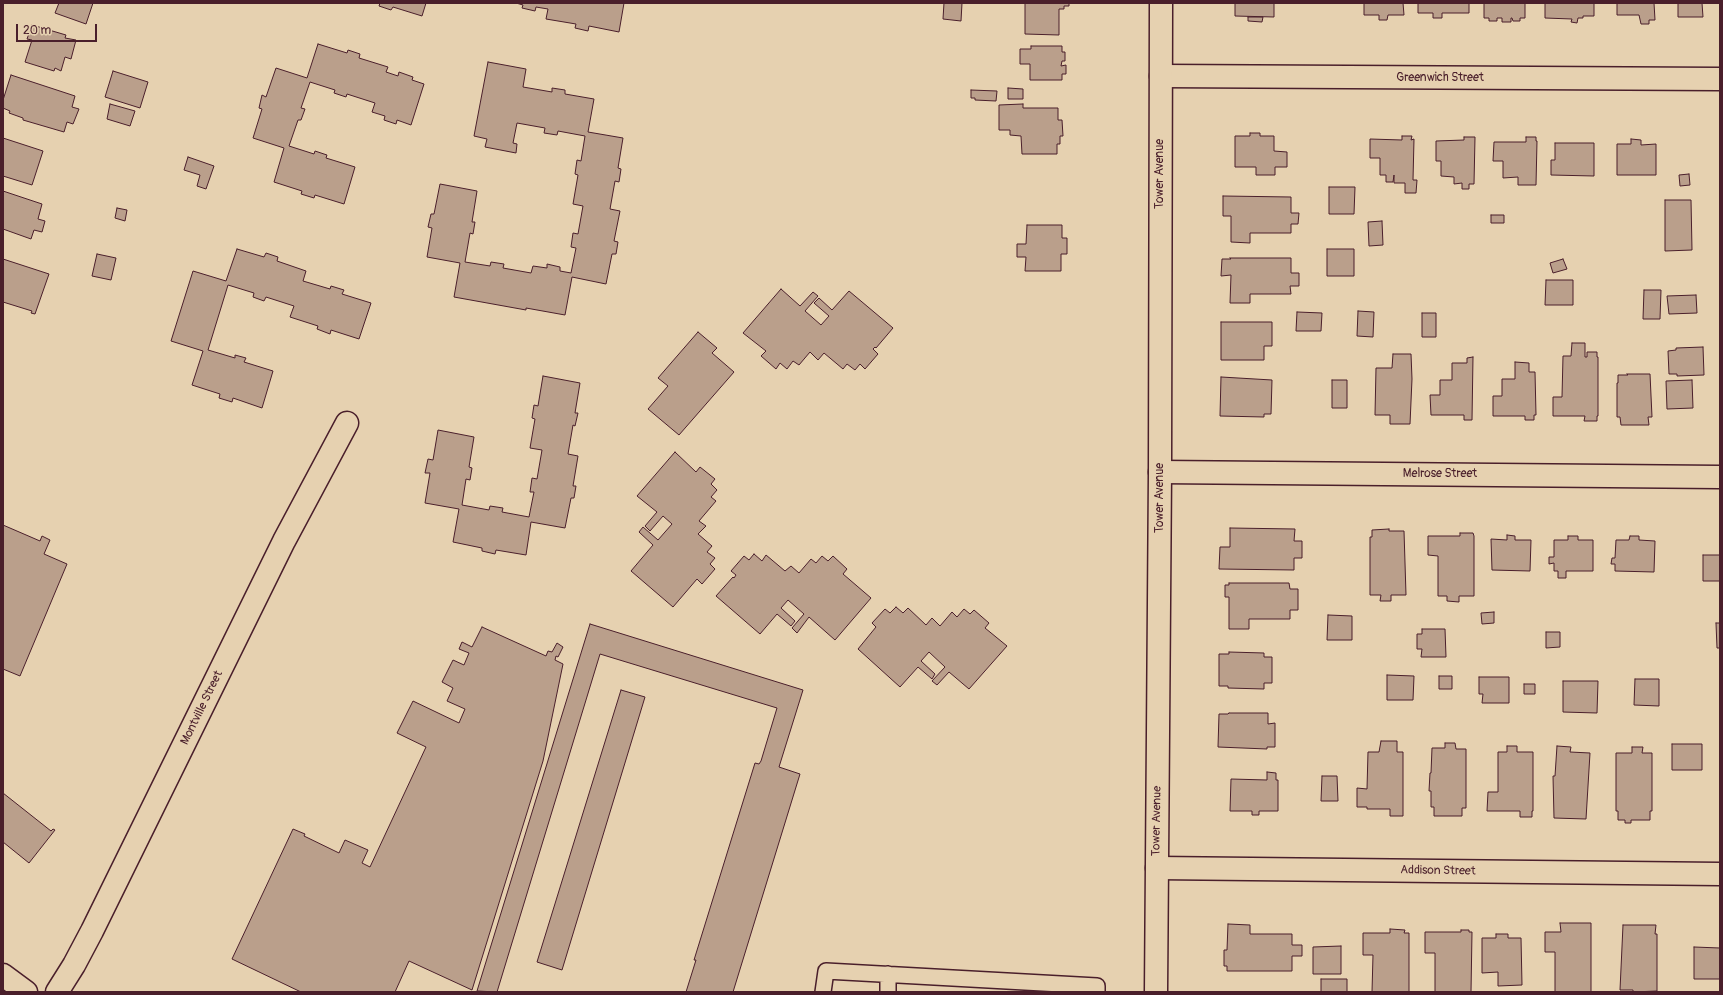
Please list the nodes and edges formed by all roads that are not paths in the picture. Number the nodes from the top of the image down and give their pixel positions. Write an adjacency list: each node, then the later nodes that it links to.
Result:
1 (1161, 3): 2 (street, Tower Avenue)
2 (1161, 76): 3 (street, Greenwich Street); 5 (street, Tower Avenue)
3 (1720, 79)
4 (347, 423): 13 (street, Montville Street)
5 (1160, 472): 6 (street, Melrose Street); 7 (street, Tower Avenue)
6 (1720, 477)
7 (1157, 868): 8 (street, Addison Street); 16 (street, Tower Avenue)
8 (1720, 874)
9 (888, 974): 11 (lane); 14 (lane); 15 (lane)
10 (3, 975): 12 (street)
11 (1097, 989)
12 (26, 992)
13 (57, 992)
14 (823, 992)
15 (888, 992)
16 (1156, 992)

